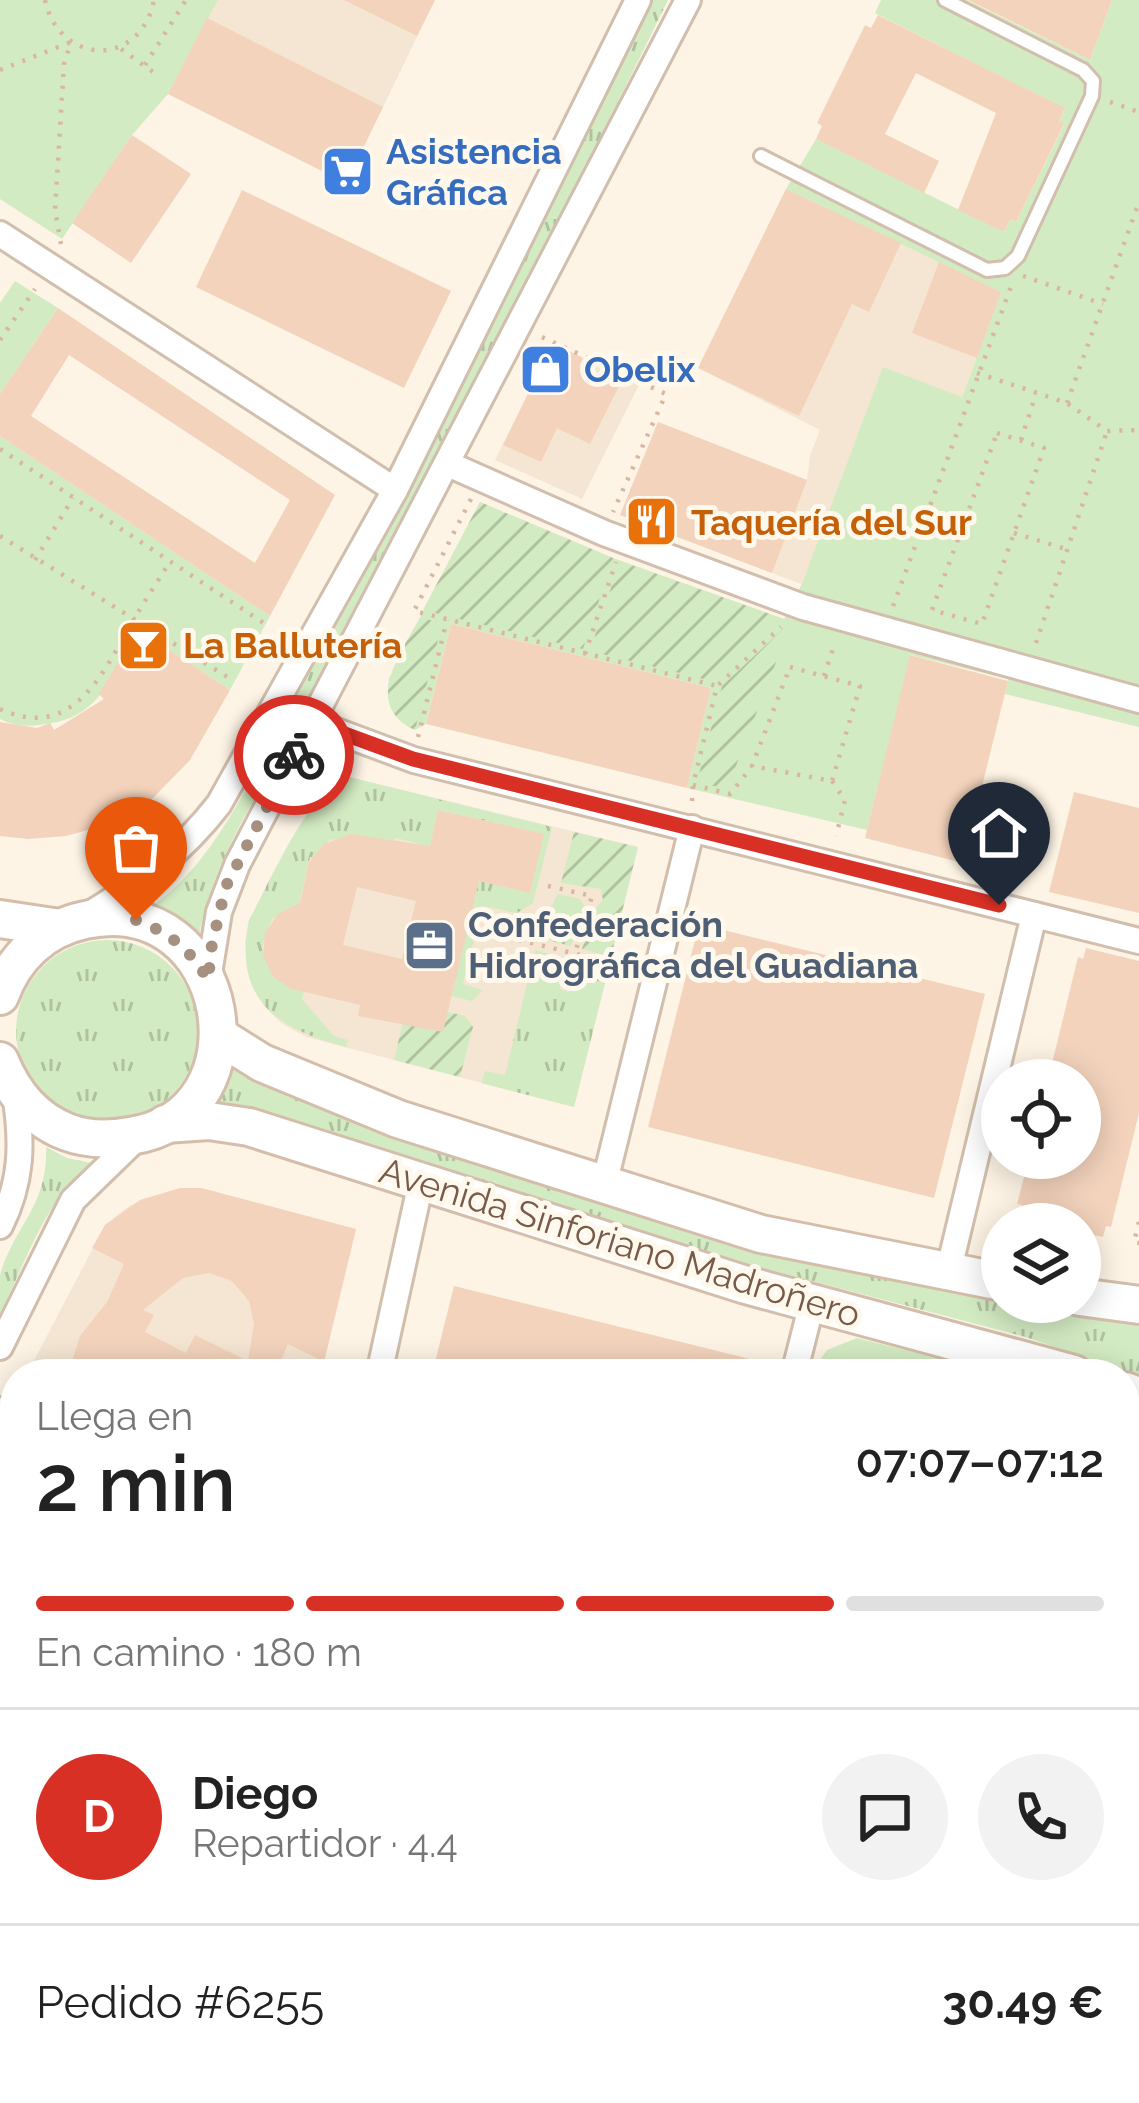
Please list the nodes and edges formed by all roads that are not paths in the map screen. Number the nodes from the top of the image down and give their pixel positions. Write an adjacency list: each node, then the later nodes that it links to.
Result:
1 (638, 0): 7 (street)
2 (688, 0): 6 (street)
3 (945, 0): 4 (lane)
4 (761, 156)
5 (0, 234): 7 (street)
6 (448, 464): 8 (street); 9 (street)
7 (395, 490): 13 (street)
8 (1139, 700)
9 (312, 722): 10 (street); 15 (street)
10 (692, 828): 11 (street); 21 (street)
11 (1034, 915): 14 (street); 23 (street)
12 (0, 919): 13 (main road)
13 (69, 925): 15 (main road); 16 (main road)
14 (1139, 941)
15 (208, 980): 17 (main road)
16 (0, 997)
17 (219, 1036): 19 (main road); 21 (main road, Avenida Sinforiano Madroñero)
18 (4, 1069): 19 (main road, Avenida Sinforiano Madroñero); 22 (street)
19 (153, 1129): 20 (main road, Avenida Sinforiano Madroñero); 28 (street)
20 (421, 1182): 26 (main road, Avenida Sinforiano Madroñero); 29 (street)
21 (604, 1185): 23 (main road, Avenida Sinforiano Madroñero)
22 (0, 1226)
23 (948, 1273): 24 (main road, Avenida Sinforiano Madroñero)
24 (981, 1278)
25 (1101, 1300): 27 (main road)
26 (812, 1303): 30 (street); 31 (main road, Avenida Sinforiano Madroñero)
27 (1139, 1305)
28 (0, 1347)
29 (382, 1359)
30 (798, 1359)
31 (1019, 1359)

